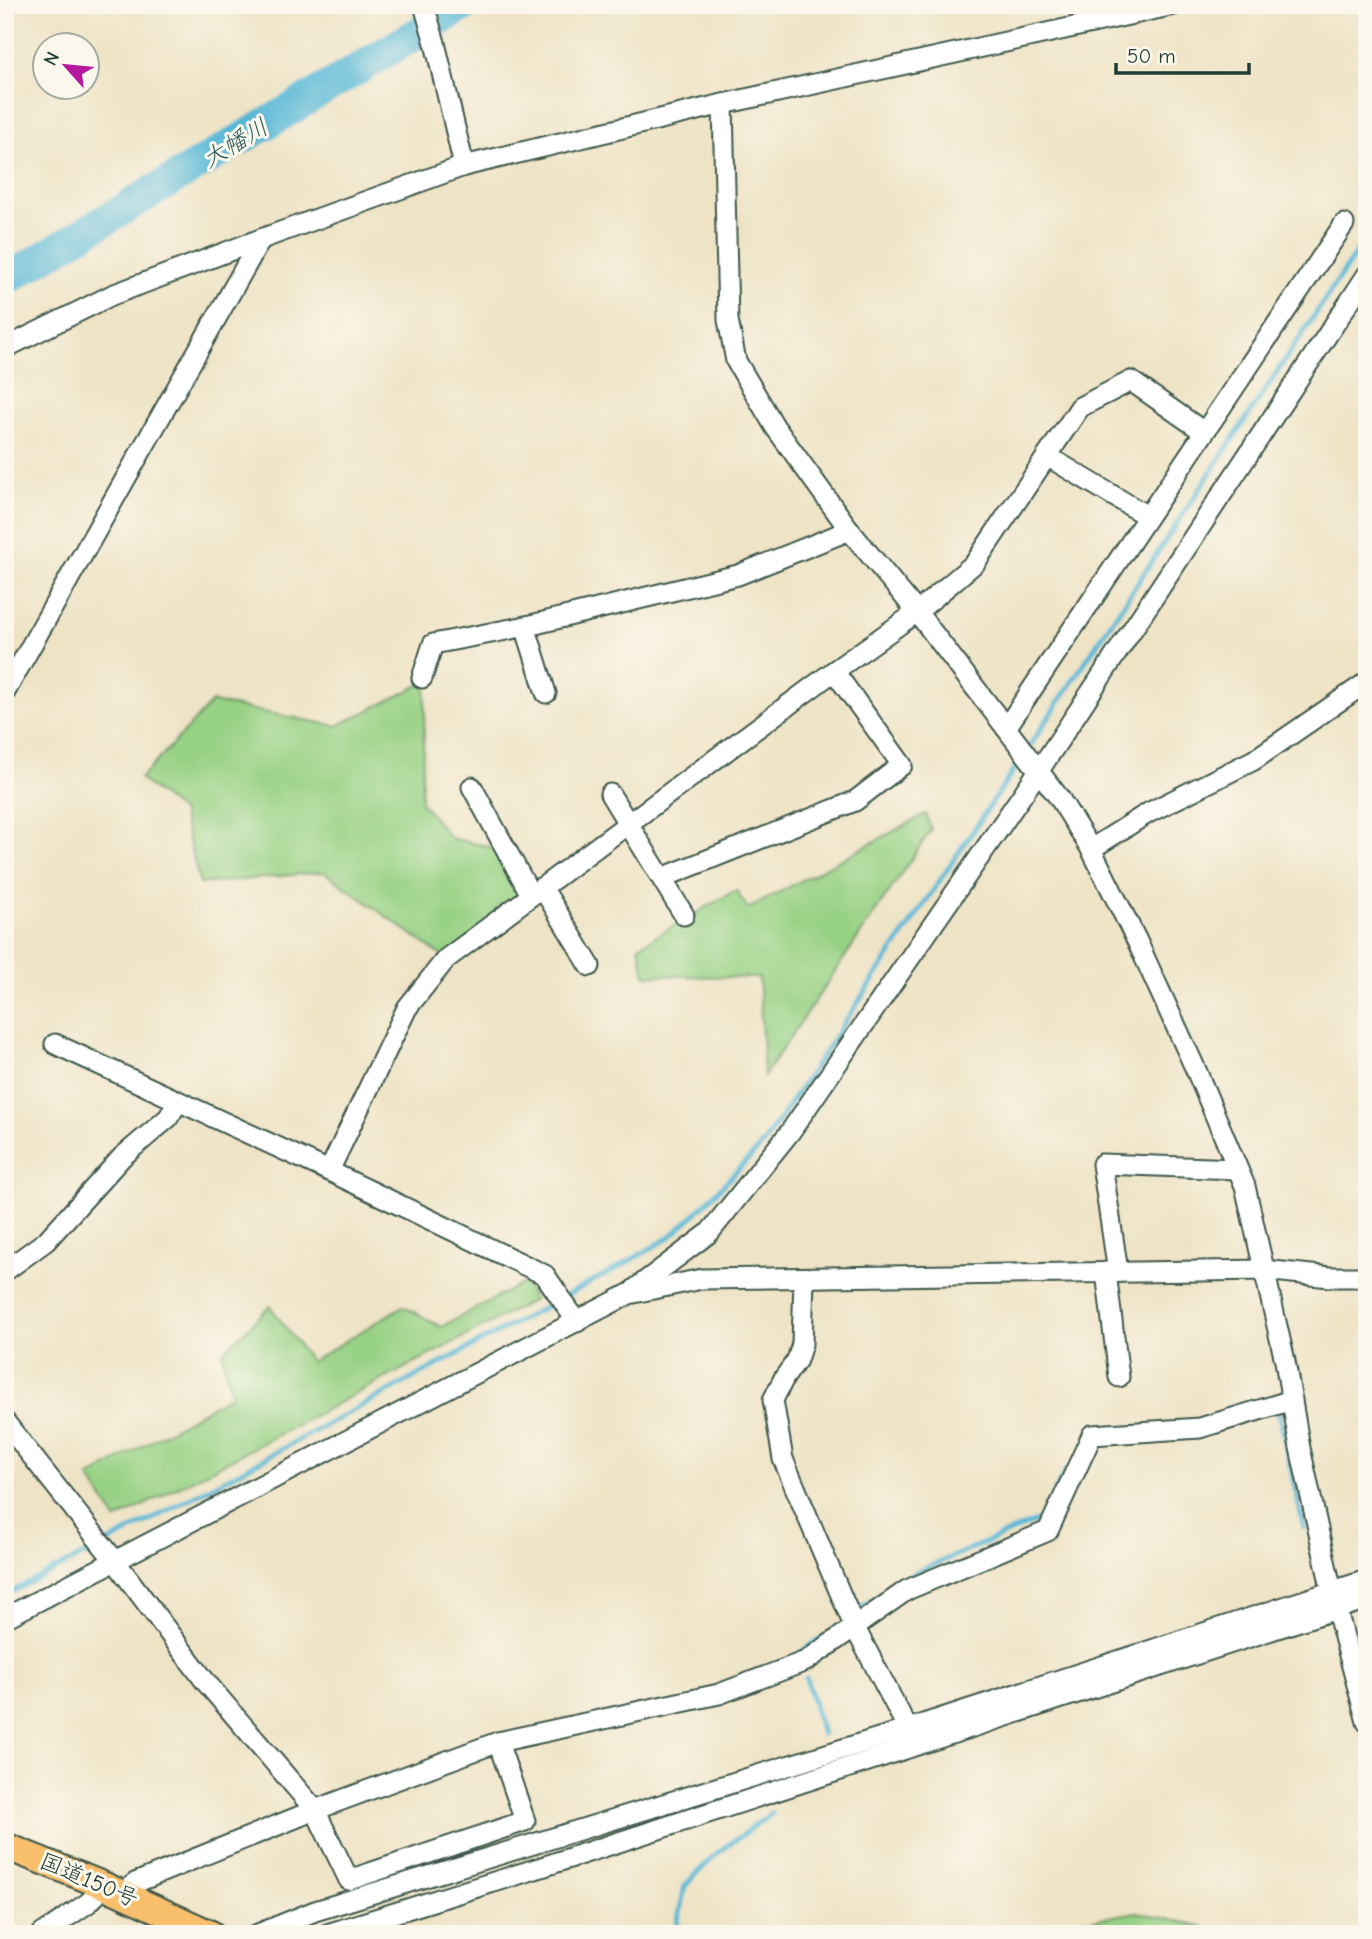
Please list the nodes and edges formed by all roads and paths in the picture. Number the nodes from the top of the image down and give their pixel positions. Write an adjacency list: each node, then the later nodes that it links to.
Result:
1 (424, 5): 4 (street)
2 (1174, 5): 3 (street)
3 (723, 104): 4 (street); 12 (street)
4 (464, 166): 6 (street)
5 (1344, 224): 9 (street)
6 (261, 239): 8 (street); 18 (street)
7 (1367, 275): 21 (street)
8 (5, 348)
9 (1204, 432): 10 (street); 11 (street)
10 (1047, 456): 11 (street); 13 (street)
11 (1147, 516): 20 (street)
12 (850, 530): 13 (street); 14 (street)
13 (917, 612): 15 (street); 20 (street)
14 (525, 626): 16 (street); 19 (street)
15 (834, 671): 24 (street); 26 (street)
16 (422, 678)
17 (1367, 682): 25 (street)
18 (5, 692)
19 (546, 693)
20 (1009, 733): 21 (street)
21 (1035, 768): 25 (street); 39 (street)
22 (472, 787): 27 (street)
23 (610, 794): 24 (street)
24 (629, 823): 26 (street); 27 (street)
25 (1091, 849): 32 (street)
26 (662, 878): 28 (street)
27 (537, 891): 29 (street); 33 (street)
28 (684, 915)
29 (590, 966)
30 (55, 1044): 31 (street)
31 (178, 1102): 33 (street); 35 (street)
32 (1237, 1169): 34 (street); 36 (street)
33 (328, 1171): 40 (street)
34 (1264, 1270): 36 (street); 37 (street); 42 (street)
35 (5, 1271)
36 (1112, 1272): 38 (street); 41 (street)
37 (1367, 1277)
38 (804, 1278): 39 (street); 49 (street)
39 (629, 1294): 40 (street)
40 (572, 1315): 44 (street)
41 (1119, 1377)
42 (1292, 1400): 47 (street); 49 (street)
43 (5, 1422): 44 (street)
44 (111, 1556): 48 (street); 53 (street)
45 (1367, 1580): 47 (street)
46 (1367, 1599): 47 (street)
47 (1334, 1601): 50 (street); 51 (street); 61 (street)
48 (5, 1618)
49 (855, 1628): 51 (street); 52 (street)
50 (1367, 1722)
51 (908, 1729): 55 (street)
52 (498, 1742): 53 (street); 54 (street)
53 (315, 1810): 54 (street); 57 (street)
54 (526, 1821): 55 (street)
55 (537, 1844): 60 (street)
56 (5, 1846): 57 (highway, 国道150号)
57 (114, 1890): 58 (street); 59 (highway, 国道150号)
58 (42, 1934)
59 (211, 1934)
60 (258, 1934)
61 (327, 1934)

